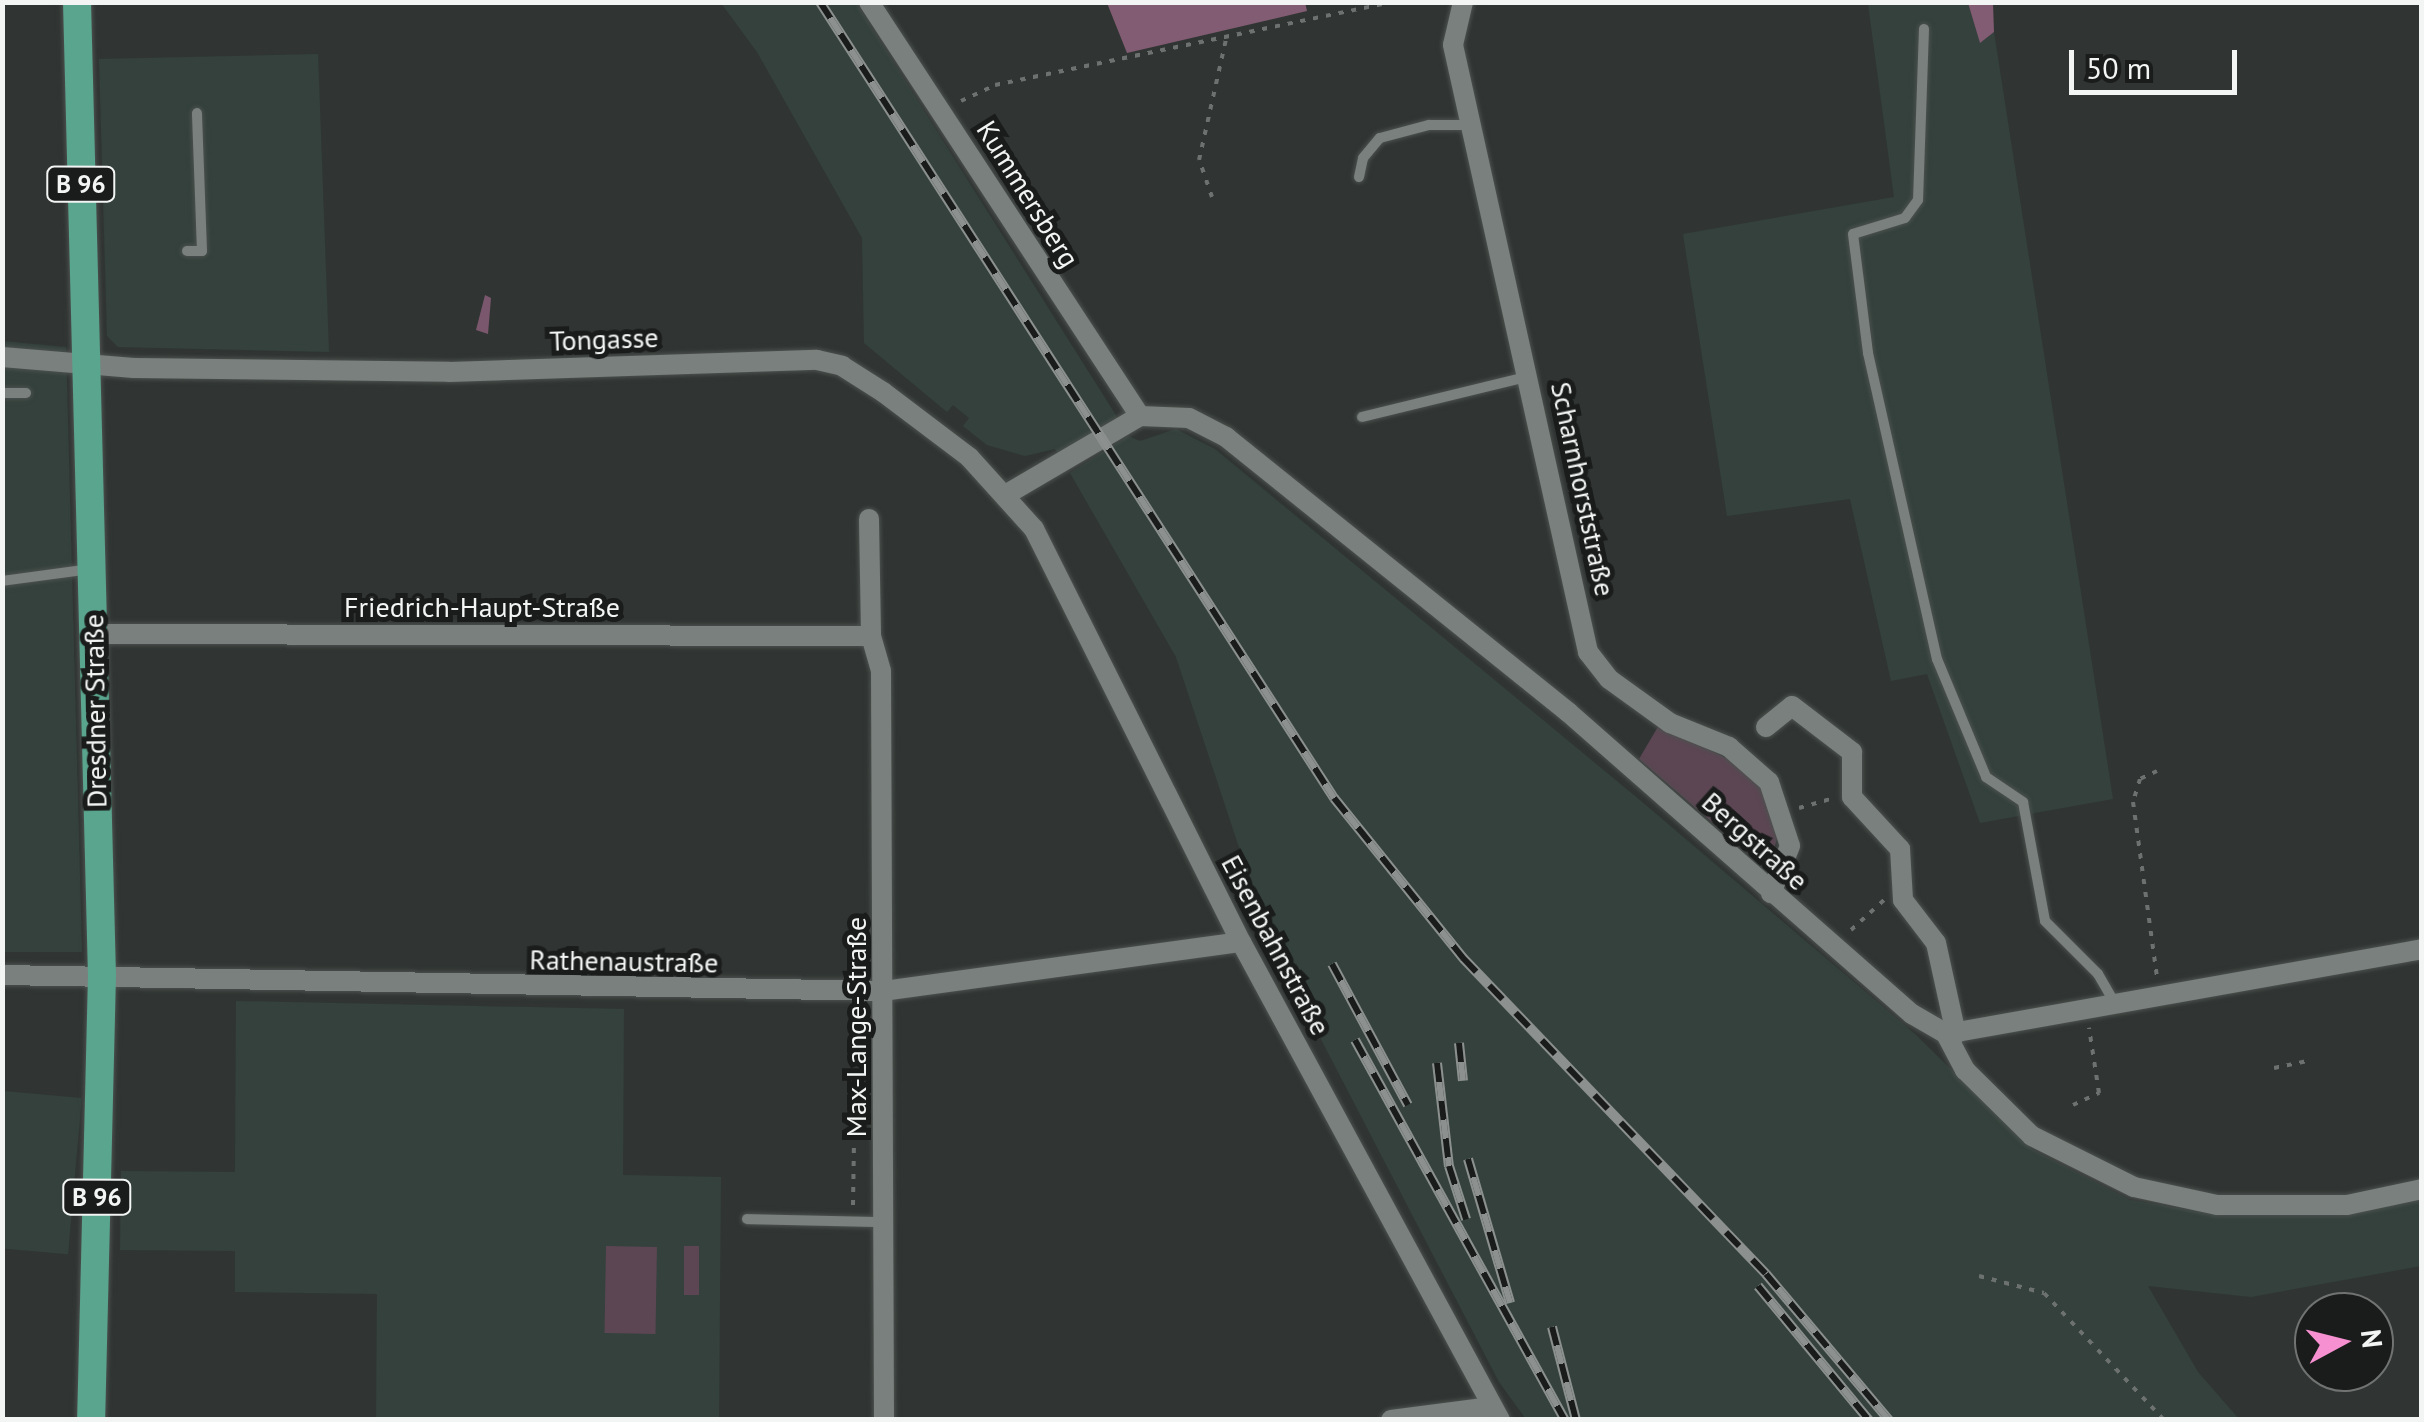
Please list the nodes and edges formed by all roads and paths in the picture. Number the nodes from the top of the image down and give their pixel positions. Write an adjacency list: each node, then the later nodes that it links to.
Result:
1 (76, 2): 14 (main road, Dresdner Straße / B 96)
2 (869, 2): 7 (street, Kummersberg)
3 (1394, 2): 6 (path)
4 (1463, 2): 9 (street, Scharnhorststraße)
5 (1924, 29): 37 (lane)
6 (1227, 35): 7 (path); 11 (path)
7 (942, 110): 18 (street, Kummersberg)
8 (196, 113): 12 (lane)
9 (1471, 126): 10 (lane); 15 (street, Scharnhorststraße)
10 (1358, 177)
11 (1212, 198)
12 (187, 252)
13 (2, 356): 14 (street, Tongasse)
14 (86, 365): 20 (street, Tongasse); 22 (main road, Dresdner Straße / B 96)
15 (1531, 376): 19 (lane); 28 (street, Scharnhorststraße)
16 (2, 392): 17 (lane)
17 (26, 393)
18 (1140, 416): 20 (street); 28 (street, Bergstraße)
19 (1362, 417)
20 (1007, 494): 31 (street, Eisenbahnstraße)
21 (869, 519): 25 (street, Max-Lange-Straße)
22 (91, 569): 23 (lane); 24 (main road, Dresdner Straße / B 96)
23 (2, 581)
24 (93, 634): 25 (street, Friedrich-Haupt-Straße); 34 (main road, Dresdner Straße / B 96)
25 (871, 636): 35 (street, Max-Lange-Straße)
26 (1766, 728): 39 (street)
27 (2157, 771): 36 (path)
28 (1772, 893): 39 (street, Bergstraße)
29 (1888, 898): 30 (path)
30 (1862, 916)
31 (1241, 942): 35 (street, Rathenaustraße); 49 (street, Eisenbahnstraße)
32 (2422, 950): 36 (street)
33 (2, 975): 34 (street, Rathenaustraße)
34 (102, 975): 35 (street, Rathenaustraße); 50 (main road, Dresdner Straße / B 96)
35 (884, 992): 42 (street, Max-Lange-Straße)
36 (2161, 1000): 37 (street)
37 (2119, 1008): 38 (street)
38 (2086, 1013): 39 (street); 43 (path)
39 (1951, 1034): 44 (street)
40 (2307, 1061): 41 (path)
41 (2274, 1068)
42 (884, 1084): 46 (path); 47 (street, Max-Lange-Straße)
43 (2072, 1105)
44 (2422, 1189)
45 (747, 1219): 46 (lane)
46 (852, 1221): 47 (lane)
47 (884, 1222): 51 (street, Max-Lange-Straße)
48 (1979, 1276): 53 (path)
49 (1495, 1413): 52 (street)
50 (91, 1420)
51 (884, 1420)
52 (1392, 1420)
53 (2164, 1420)

